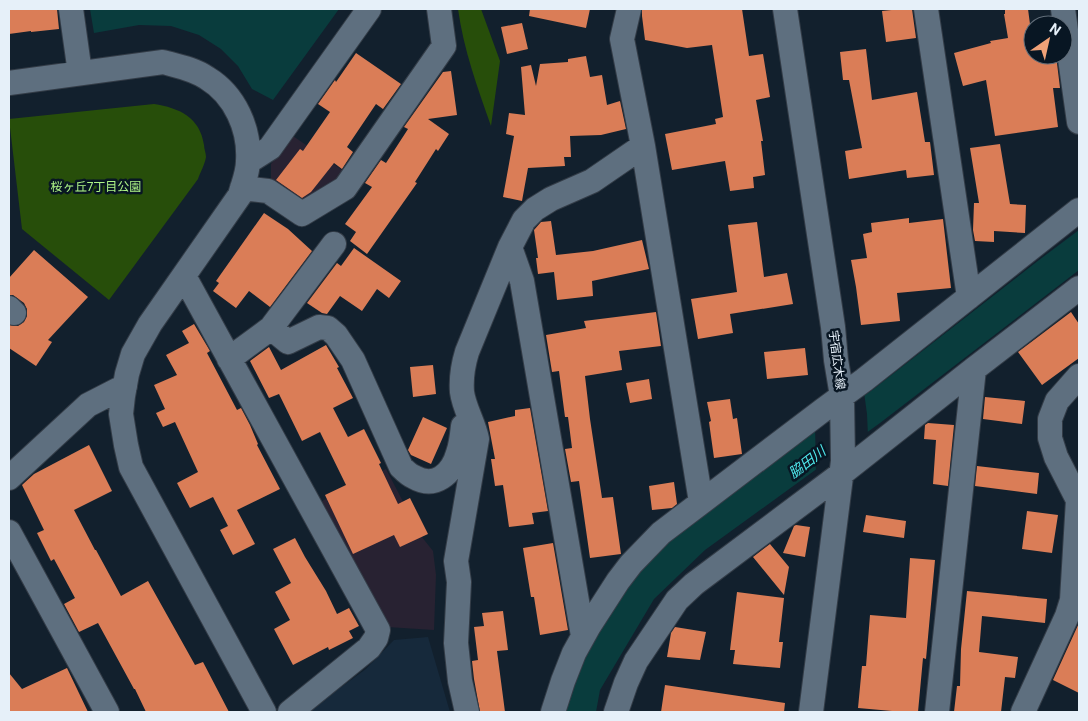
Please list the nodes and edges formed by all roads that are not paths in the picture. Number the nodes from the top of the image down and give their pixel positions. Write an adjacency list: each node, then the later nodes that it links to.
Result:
1 (71, 9): 8 (street)
2 (369, 9): 12 (street)
3 (439, 9): 13 (street)
4 (629, 9): 11 (street)
5 (785, 9): 25 (street, 宇宿広木線)
6 (926, 9): 19 (street)
7 (1063, 9): 10 (street)
8 (80, 73): 9 (street); 12 (street)
9 (9, 83)
10 (1079, 122)
11 (643, 146): 16 (street); 30 (street)
12 (248, 162): 13 (street)
13 (242, 188): 17 (street)
14 (1079, 210): 19 (street)
15 (334, 244): 20 (street)
16 (510, 246): 26 (street); 33 (street)
17 (184, 276): 21 (street); 24 (street)
18 (1079, 288): 22 (street)
19 (968, 297): 25 (street)
20 (271, 328): 21 (street); 26 (street)
21 (229, 359): 36 (street)
22 (974, 369): 27 (street); 41 (street)
23 (1079, 376): 29 (street)
24 (125, 386): 28 (street); 35 (street)
25 (842, 400): 27 (street, 宇宿広木線); 30 (street)
26 (467, 408): 37 (street)
27 (842, 467): 39 (street); 40 (street, 宇宿広木線)
28 (9, 478)
29 (1078, 500): 32 (street)
30 (701, 502): 33 (street)
31 (9, 532): 34 (street)
32 (1071, 630): 42 (street)
33 (583, 636): 38 (street)
34 (107, 712)
35 (264, 712)
36 (290, 712)
37 (466, 712)
38 (553, 712)
39 (616, 712)
40 (811, 712)
41 (937, 712)
42 (1023, 712)

